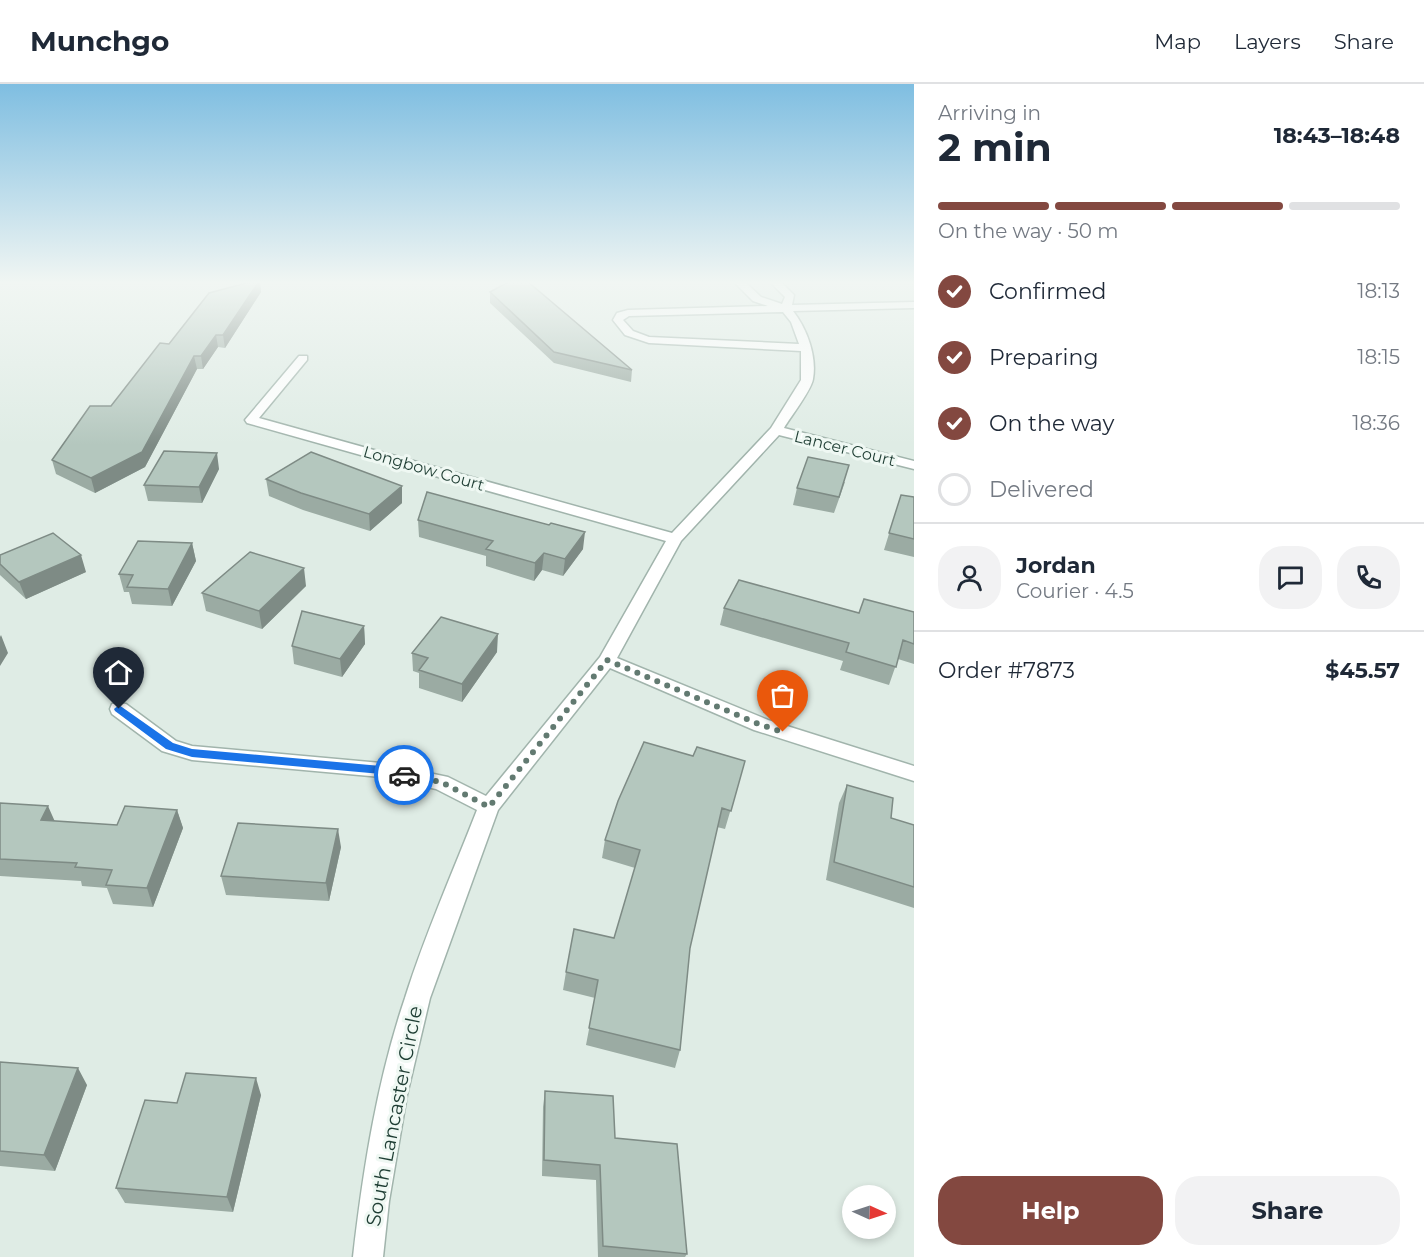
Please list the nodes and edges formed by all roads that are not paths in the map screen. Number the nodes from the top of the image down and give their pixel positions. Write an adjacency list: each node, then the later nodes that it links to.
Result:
1 (631, 336): 3 (street)
2 (801, 336): 3 (street, South Lancaster Circle)
3 (806, 348): 5 (street, South Lancaster Circle)
4 (303, 358): 7 (street, Longbow Court)
5 (776, 430): 6 (street, Lancer Court); 7 (street, South Lancaster Circle)
6 (914, 465)
7 (675, 539): 8 (street, South Lancaster Circle)
8 (607, 660): 10 (street); 11 (street, South Lancaster Circle)
9 (119, 709): 11 (street)
10 (914, 774)
11 (489, 807): 12 (street, South Lancaster Circle)
12 (368, 1257)

